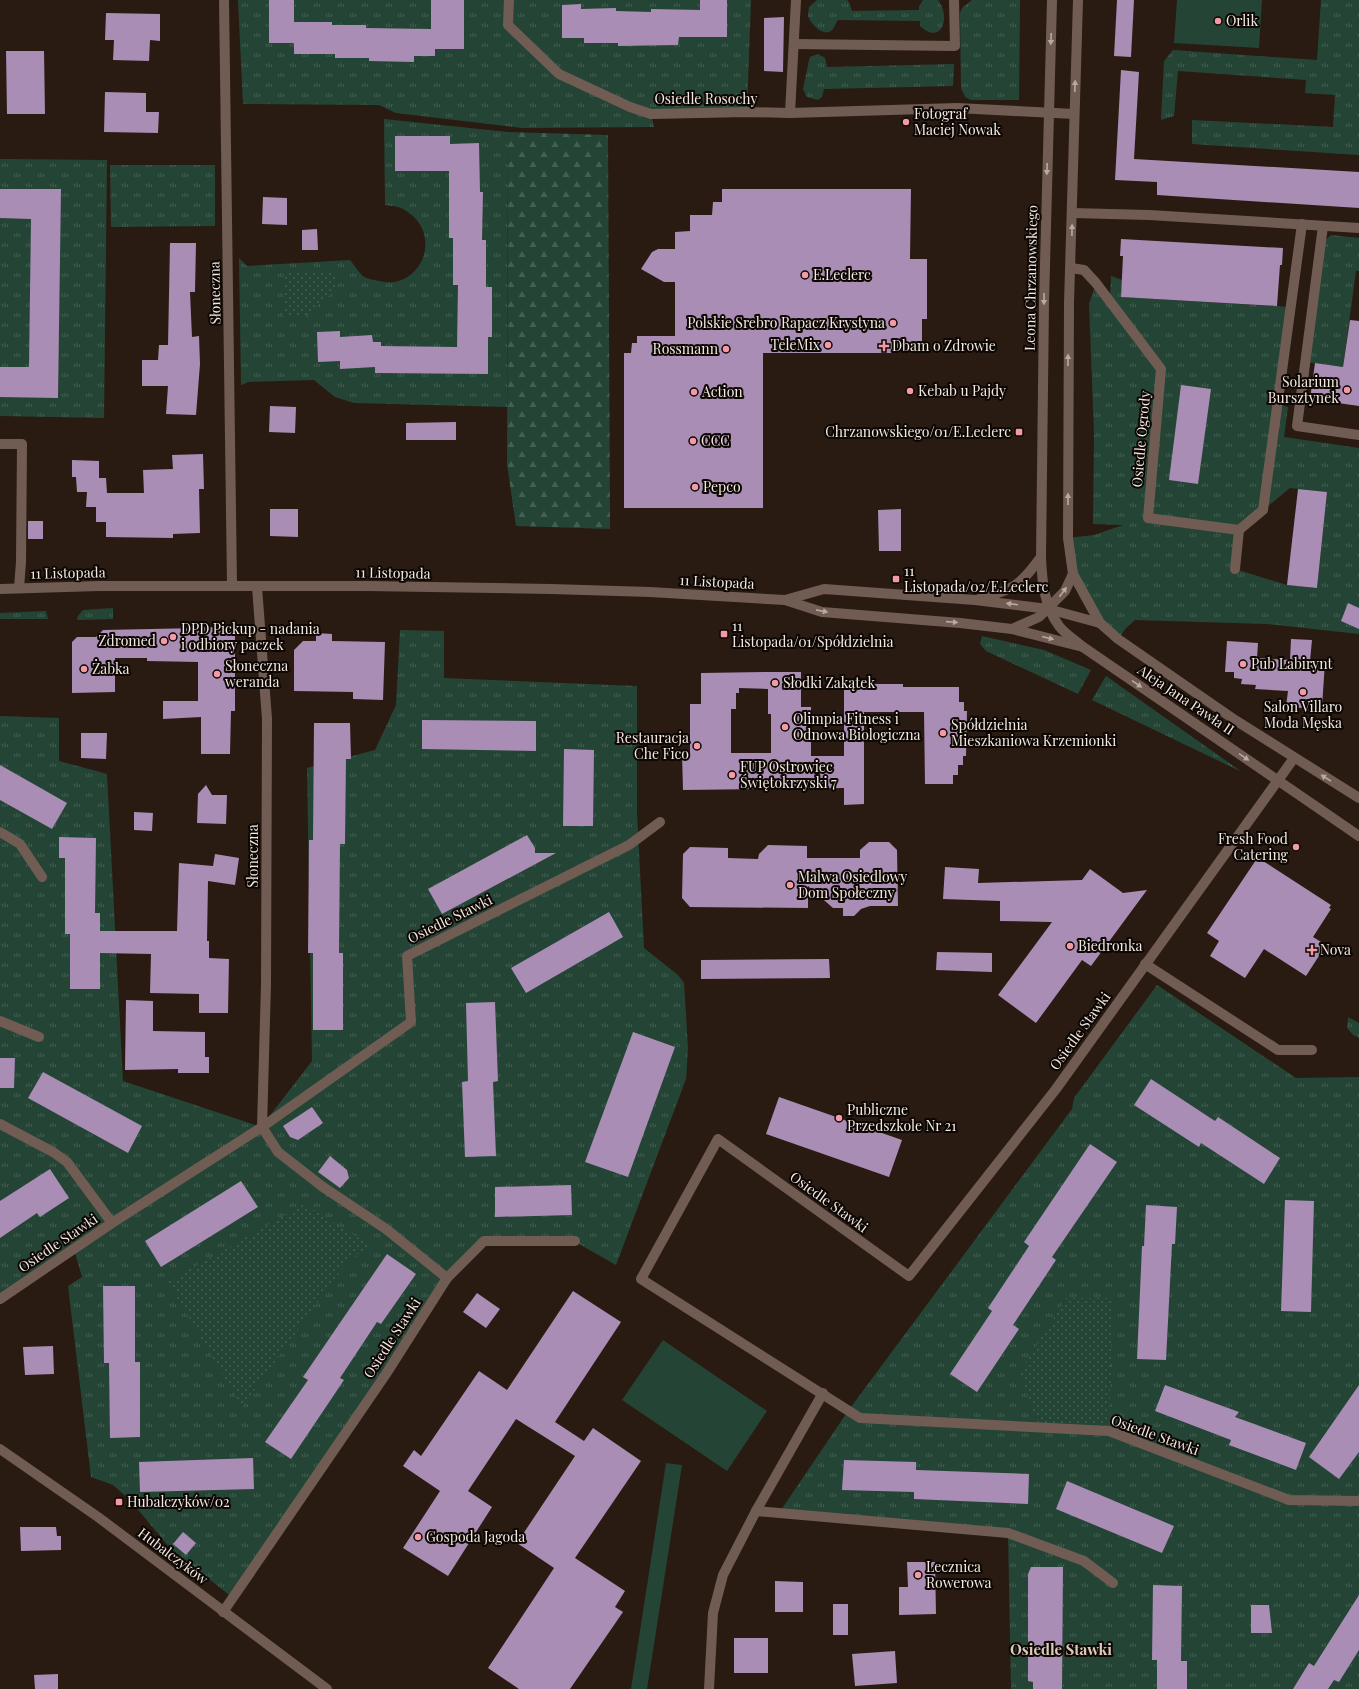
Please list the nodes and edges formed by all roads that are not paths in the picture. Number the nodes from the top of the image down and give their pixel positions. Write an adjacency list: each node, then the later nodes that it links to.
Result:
1 (224, 0): 22 (street, Słoneczna)
2 (509, 0): 8 (street, Osiedle Rosochy)
3 (796, 0): 7 (street)
4 (954, 0): 7 (street)
5 (1052, 0): 9 (street, Leona Chrzanowskiego, one-way to 9)
6 (1078, 0): 10 (street, one-way to 6)
7 (794, 44): 8 (street)
8 (790, 113): 9 (street, Osiedle Rosochy)
9 (1049, 113): 10 (street, Osiedle Rosochy); 19 (street, Leona Chrzanowskiego, one-way to 19)
10 (1074, 114): 11 (street)
11 (1072, 213): 12 (street); 15 (street, one-way to 11)
12 (1302, 224): 13 (street); 18 (street)
13 (1323, 226): 14 (street); 16 (street)
14 (1359, 228)
15 (1071, 268): 18 (street, Osiedle Ogrody); 21 (street, Aleja Jana Pawła II, one-way to 15)
16 (1359, 435)
17 (0, 444): 24 (street)
18 (1239, 530): 20 (street)
19 (1041, 557): 27 (street); 28 (street, Leona Chrzanowskiego)
20 (1234, 569)
21 (1073, 574): 28 (street, one-way to 21); 29 (street, Aleja Jana Pawła II)
22 (232, 585): 23 (street, 11 Listopada); 24 (street, 11 Listopada)
23 (257, 586): 26 (street, 11 Listopada); 44 (street, Słoneczna)
24 (19, 588): 25 (street, 11 Listopada)
25 (0, 589)
26 (785, 600): 27 (street, 11 Listopada); 30 (street, 11 Listopada, one-way to 30)
27 (975, 600): 28 (street, 11 Listopada, one-way to 27)
28 (1048, 609): 29 (street, Aleja Jana Pawła II); 30 (street); 31 (street, Aleja Jana Pawła II)
29 (1100, 623): 32 (street, Aleja Jana Pawła II)
30 (1012, 629): 31 (street, 11 Listopada, one-way to 31)
31 (1083, 647): 33 (street, Aleja Jana Pawła II, one-way to 33)
32 (1294, 758): 33 (street, Osiedle Stawki); 34 (street, Aleja Jana Pawła II, one-way to 32)
33 (1278, 780): 37 (street, Aleja Jana Pawła II); 39 (street, Osiedle Stawki)
34 (1359, 798)
35 (660, 822): 44 (street, Osiedle Stawki)
36 (0, 832): 38 (street)
37 (1359, 836)
38 (42, 877)
39 (1145, 964): 42 (street); 49 (street, Osiedle Stawki)
40 (0, 1021): 41 (street)
41 (39, 1037)
42 (1312, 1050)
43 (0, 1124): 45 (street, Osiedle Stawki)
44 (262, 1127): 45 (street, Osiedle Stawki); 47 (street)
45 (112, 1223): 48 (street, Osiedle Stawki)
46 (574, 1241): 47 (street, Osiedle Stawki)
47 (447, 1278): 54 (street, Osiedle Stawki)
48 (0, 1299)
49 (823, 1393): 51 (street, Osiedle Stawki); 52 (street)
50 (0, 1449): 54 (street, Hubalczyków)
51 (1359, 1501)
52 (756, 1511): 53 (street); 56 (street)
53 (1113, 1583)
54 (223, 1612): 55 (street, Hubalczyków)
55 (327, 1689)
56 (709, 1689)

